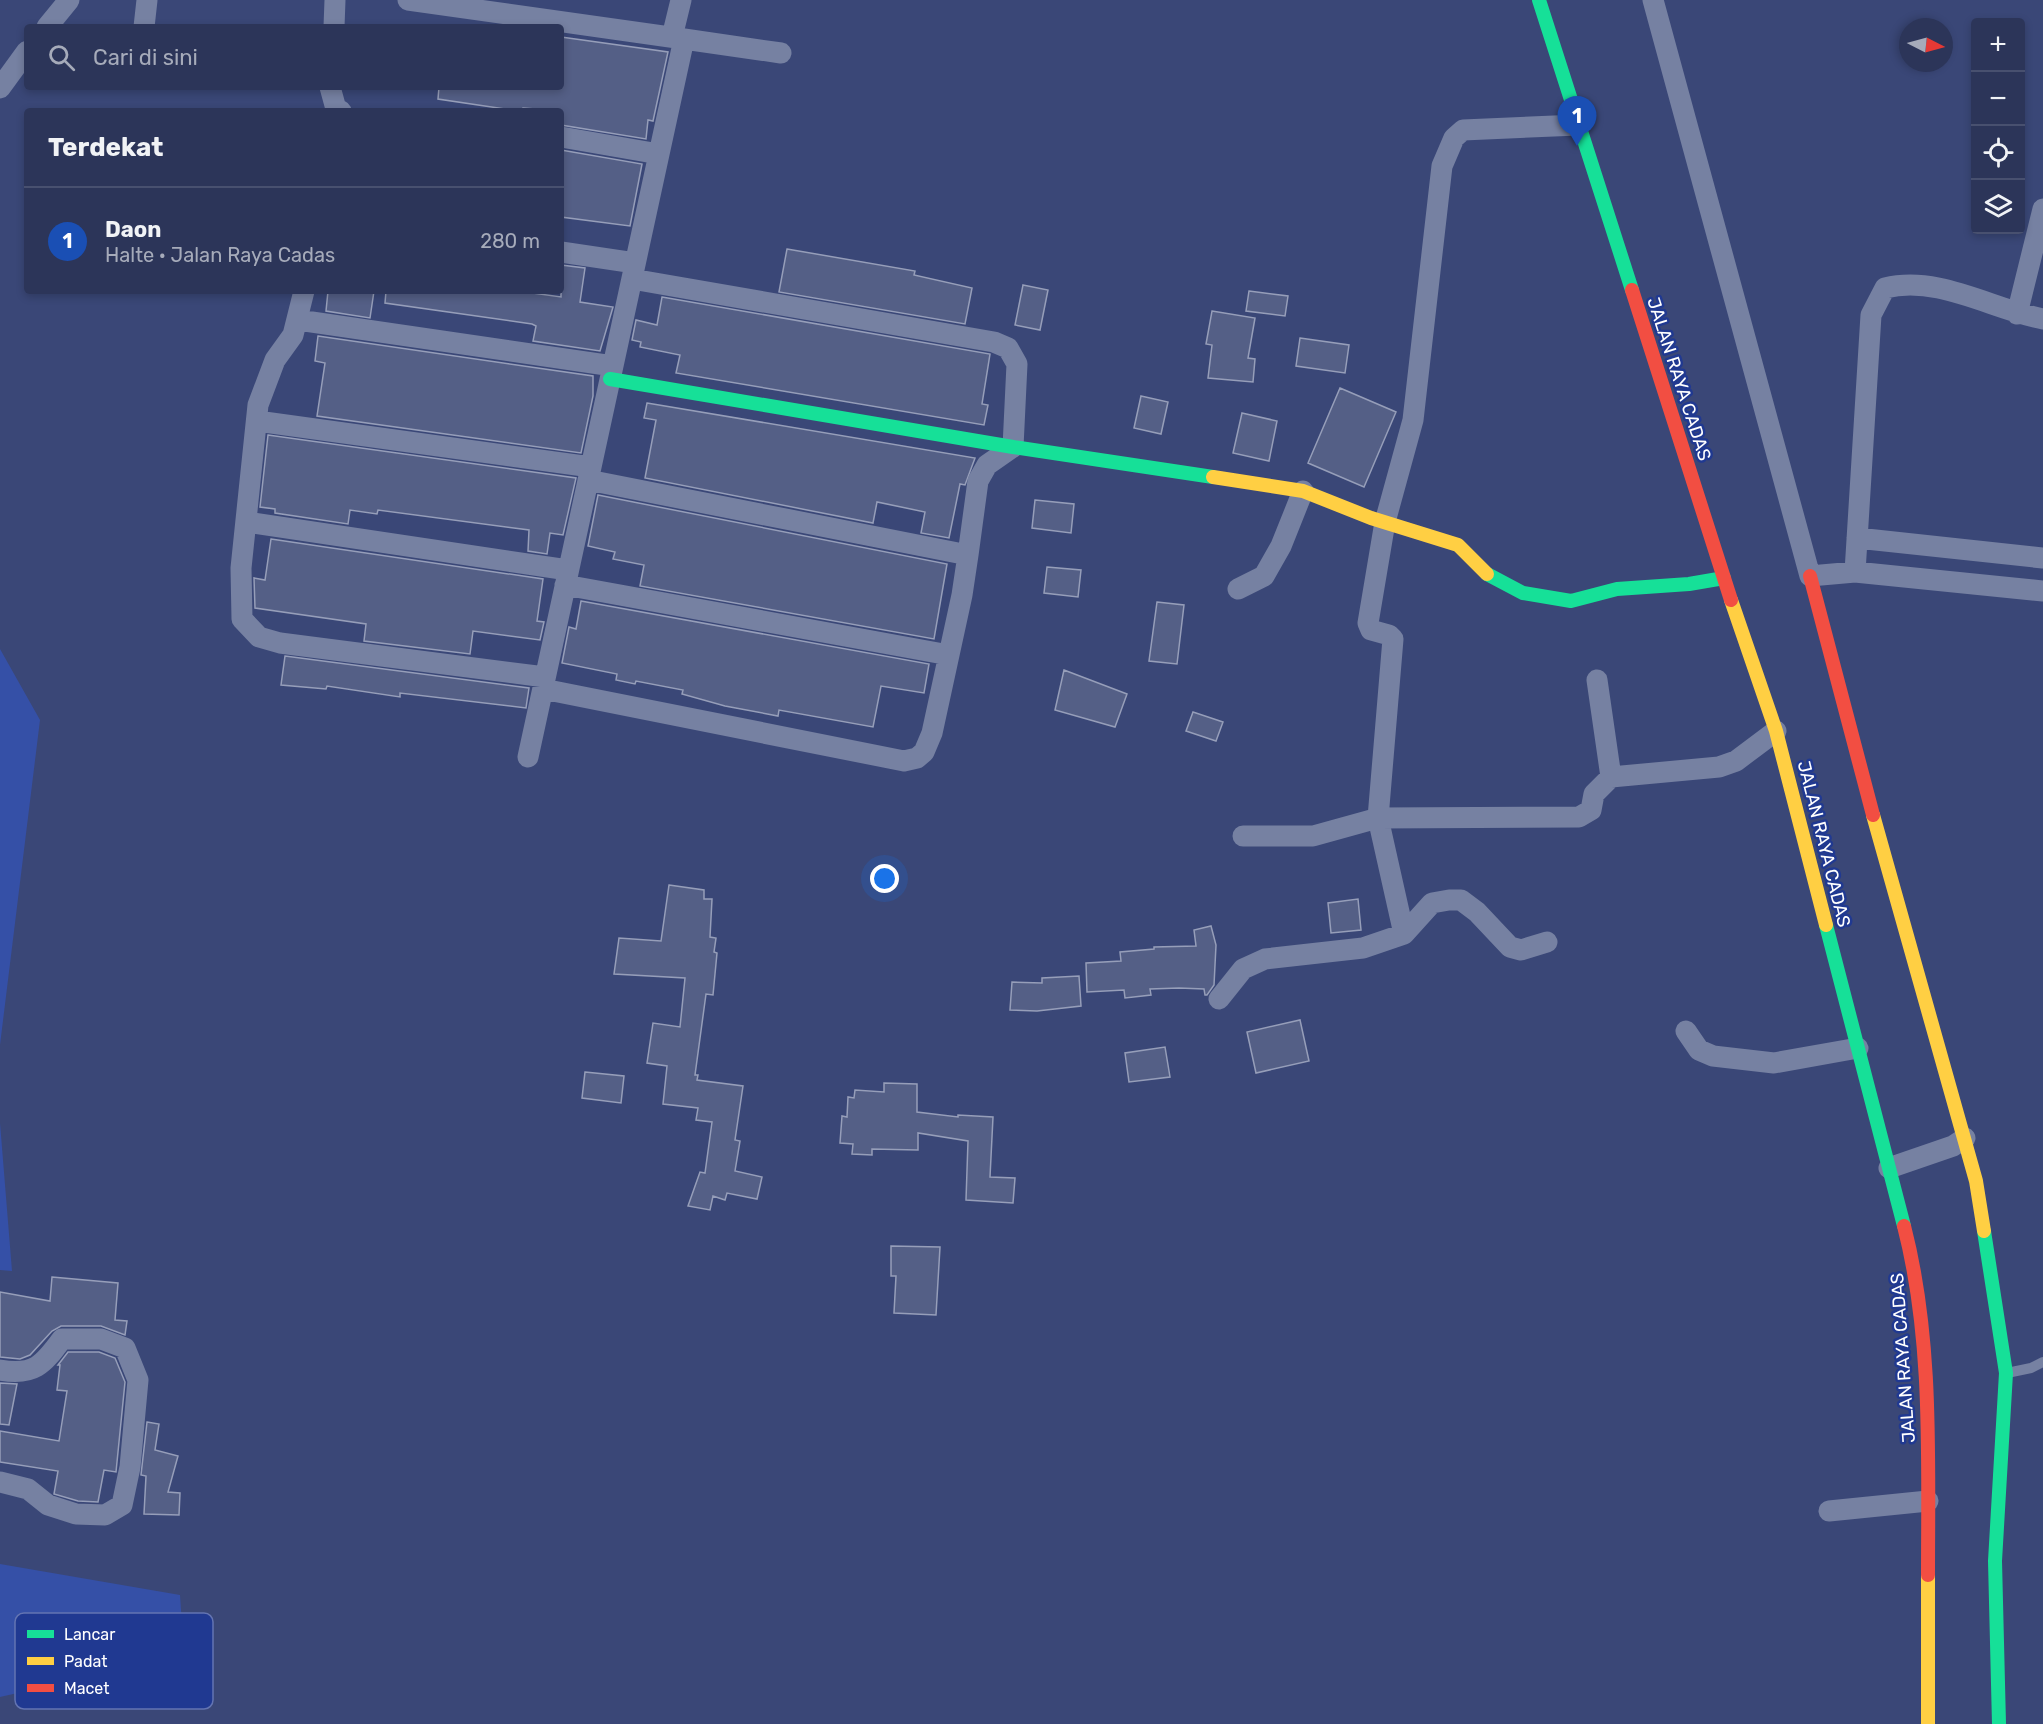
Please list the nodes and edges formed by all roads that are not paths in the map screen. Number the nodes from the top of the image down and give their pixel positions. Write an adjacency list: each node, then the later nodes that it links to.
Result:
1 (69, 0): 8 (street)
2 (147, 0): 9 (street)
3 (335, 0): 10 (street)
4 (408, 0): 11 (street)
5 (681, 0): 11 (street)
6 (1539, 0): 17 (street, JALAN RAYA CADAS)
7 (1653, 0): 38 (street)
8 (49, 24)
9 (144, 24)
10 (334, 24)
11 (678, 38): 12 (street); 19 (street)
12 (781, 53)
13 (24, 55): 14 (street)
14 (0, 88)
15 (331, 90): 16 (street)
16 (336, 108)
17 (1578, 125): 33 (street); 40 (street, JALAN RAYA CADAS)
18 (564, 138): 19 (street)
19 (659, 154): 22 (street)
20 (2043, 209): 24 (street)
21 (564, 253): 22 (street)
22 (633, 271): 27 (street); 29 (street)
23 (303, 294): 26 (street)
24 (2017, 314): 25 (street); 34 (street)
25 (2043, 319)
26 (298, 320): 27 (street); 28 (street)
27 (611, 372): 29 (street); 30 (street)
28 (257, 421): 30 (street); 32 (street)
29 (1014, 447): 31 (street); 35 (street)
30 (589, 474): 35 (street); 39 (street)
31 (1303, 491): 33 (street); 41 (street)
32 (246, 522): 39 (street); 45 (street)
33 (1385, 522): 40 (street); 49 (street)
34 (1857, 538): 36 (street); 37 (street)
35 (968, 555): 43 (street)
36 (2043, 558)
37 (1855, 572): 38 (street); 42 (street)
38 (1810, 576): 56 (street)
39 (567, 577): 43 (street); 45 (street)
40 (1724, 578): 46 (street, JALAN RAYA CADAS)
41 (1238, 589)
42 (2043, 591)
43 (949, 655): 45 (street)
44 (1597, 680): 48 (street)
45 (544, 683): 47 (street)
46 (1776, 730): 48 (street); 55 (street, JALAN RAYA CADAS)
47 (528, 757)
48 (1611, 777): 49 (street)
49 (1378, 818): 50 (street); 51 (street)
50 (1243, 836)
51 (1404, 934): 52 (street); 53 (street)
52 (1547, 942)
53 (1219, 999)
54 (1686, 1030): 55 (street)
55 (1858, 1048): 57 (street, JALAN RAYA CADAS)
56 (1959, 1142): 57 (street); 60 (street)
57 (1894, 1166): 62 (street, JALAN RAYA CADAS)
58 (2043, 1362): 60 (lane)
59 (0, 1370): 61 (street)
60 (2006, 1373): 65 (street)
61 (0, 1482)
62 (1928, 1501): 63 (street); 64 (street, JALAN RAYA CADAS)
63 (1829, 1511)
64 (1928, 1724)
65 (1999, 1724)

